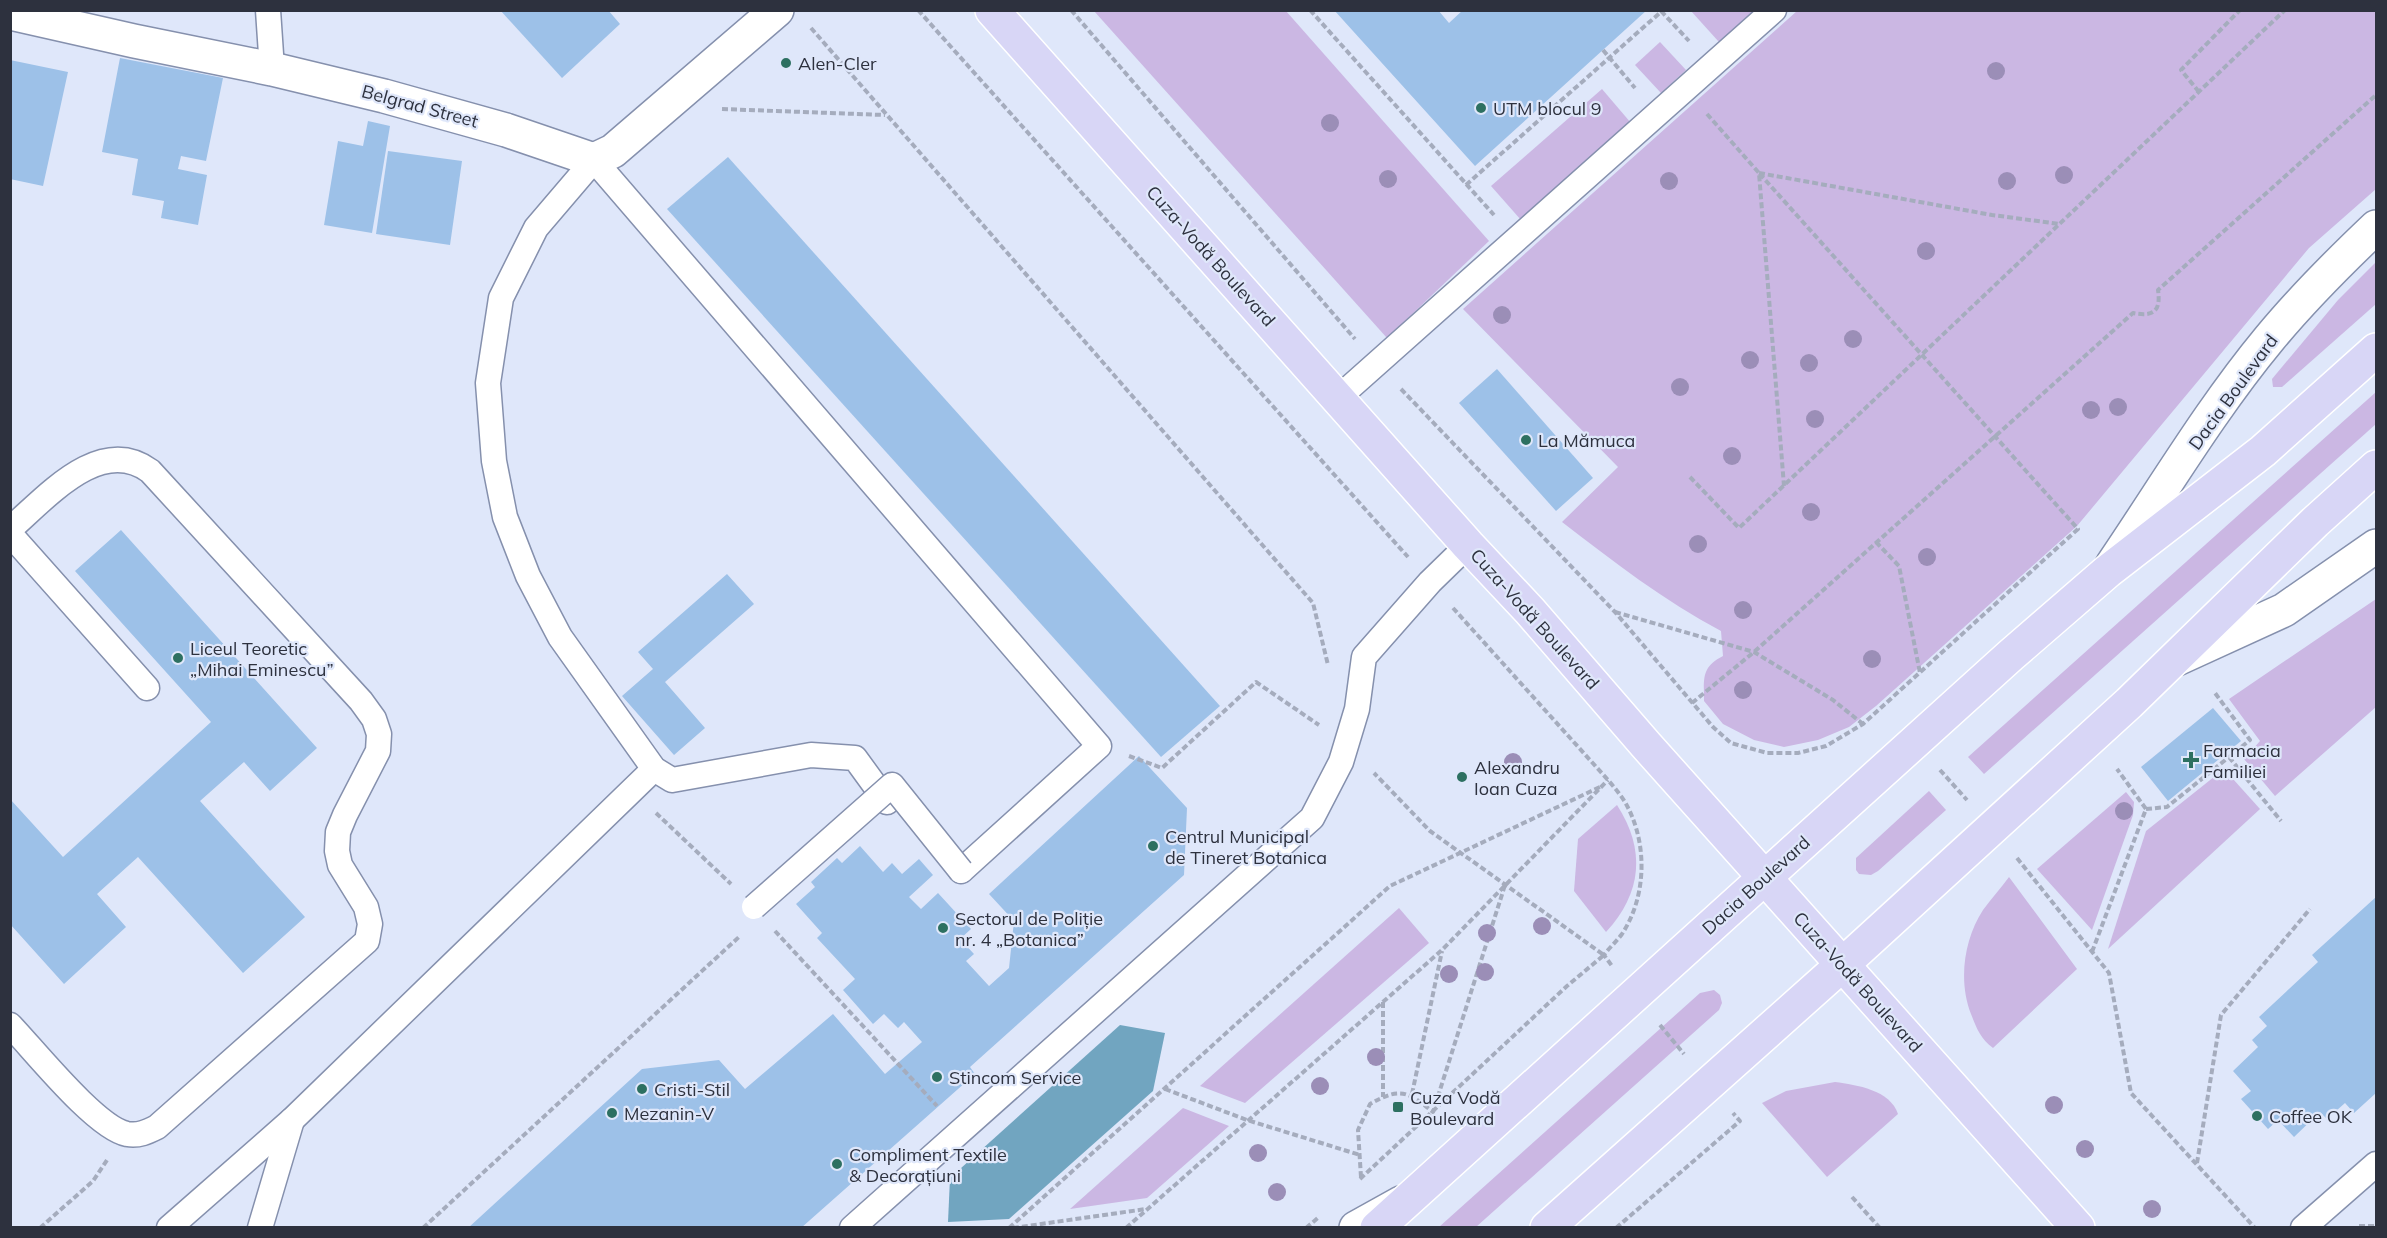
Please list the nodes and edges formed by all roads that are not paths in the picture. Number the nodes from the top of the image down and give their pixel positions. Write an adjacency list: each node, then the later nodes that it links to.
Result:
1 (268, 10): 6 (lane)
2 (992, 10): 10 (main road, Cuza-Vodă Boulevard)
3 (1774, 10): 10 (lane)
4 (10, 13): 6 (street, Belgrad Street)
5 (790, 15): 7 (street)
6 (272, 69): 7 (street, Belgrad Street)
7 (594, 160): 19 (lane); 22 (lane, bridge)
8 (2376, 227): 16 (street, Dacia Boulevard)
9 (2376, 350): 16 (main road, Dacia Boulevard)
10 (1338, 398): 14 (main road, Cuza-Vodă Boulevard)
11 (2376, 467): 17 (main road)
12 (10, 529): 24 (lane)
13 (10, 534): 18 (lane)
14 (1468, 545): 21 (main road, Cuza-Vodă Boulevard); 30 (lane)
15 (2376, 546): 17 (street)
16 (2108, 571): 21 (main road, Dacia Boulevard)
17 (2175, 660): 23 (main road)
18 (147, 688)
19 (654, 769): 20 (lane); 25 (lane)
20 (887, 802)
21 (1765, 878): 23 (main road, Cuza-Vodă Boulevard); 27 (main road, Dacia Boulevard)
22 (754, 907)
23 (1842, 965): 33 (main road); 34 (main road, Cuza-Vodă Boulevard)
24 (10, 1024)
25 (292, 1120): 28 (lane); 29 (lane)
26 (2376, 1164): 35 (lane)
27 (1405, 1201): 31 (street, Dacia Boulevard); 32 (main road, Dacia Boulevard)
28 (169, 1227)
29 (260, 1227)
30 (852, 1227)
31 (1356, 1227)
32 (1377, 1227)
33 (1546, 1227)
34 (2078, 1227)
35 (2303, 1227)

